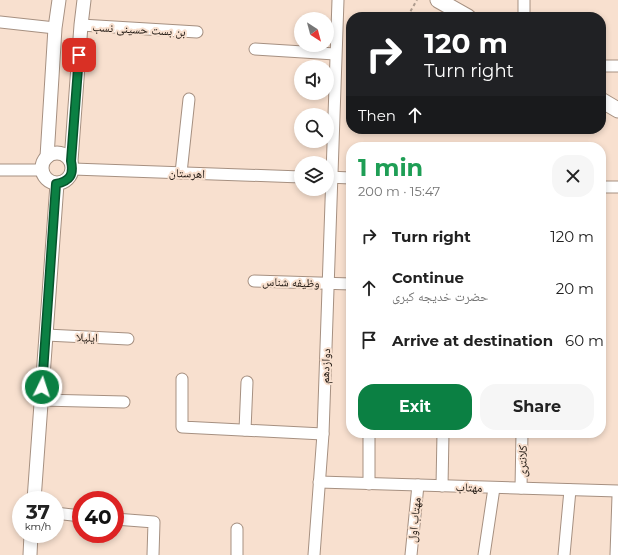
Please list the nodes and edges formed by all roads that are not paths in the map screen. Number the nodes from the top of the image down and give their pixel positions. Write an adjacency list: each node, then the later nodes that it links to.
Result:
1 (59, 0): 10 (street)
2 (84, 0): 9 (street)
3 (338, 0): 13 (street, دوازدهم)
4 (438, 0): 6 (main road)
5 (524, 0): 7 (street)
6 (459, 12)
7 (524, 12)
8 (0, 22): 10 (street)
9 (81, 25): 11 (street, بن بست حسینی نسب); 21 (street)
10 (55, 28): 20 (street)
11 (198, 32)
12 (255, 49): 13 (street)
13 (335, 54): 19 (street, دوازدهم)
14 (606, 66): 15 (street)
15 (618, 66)
16 (189, 99): 24 (street)
17 (606, 103): 18 (main road)
18 (618, 110)
19 (331, 156)
20 (47, 157): 21 (street); 23 (street)
21 (72, 165): 24 (street, اهرستان); 28 (street)
22 (0, 170): 23 (street)
23 (42, 170): 28 (street)
24 (181, 172): 25 (street, اهرستان)
25 (294, 177)
26 (334, 178): 27 (street)
27 (346, 178)
28 (56, 184): 35 (street)
29 (606, 187): 30 (street)
30 (618, 187)
31 (329, 196): 33 (street, دوازدهم)
32 (254, 281): 33 (street, وظیفه شناس)
33 (327, 283): 34 (street, وظیفه شناس); 42 (street, دوازدهم)
34 (346, 284)
35 (46, 335): 36 (street, ایلیلا); 39 (street)
36 (128, 339)
37 (182, 379): 41 (street)
38 (247, 382): 41 (street)
39 (41, 400): 40 (street); 53 (street)
40 (124, 402)
41 (245, 430): 42 (street)
42 (323, 434): 46 (street, دوازدهم)
43 (369, 438): 47 (street)
44 (443, 438): 49 (street)
45 (522, 438): 51 (street, کلانتری)
46 (319, 482): 47 (street, مهتاب); 62 (street, دوازدهم)
47 (369, 484): 48 (street, مهتاب)
48 (418, 485): 49 (street, مهتاب); 63 (street, مهتاب اول)
49 (442, 486): 50 (street, مهتاب)
50 (494, 488): 51 (street, مهتاب); 64 (street)
51 (521, 488): 52 (street, مهتاب)
52 (570, 490): 54 (street, مهتاب); 65 (street)
53 (35, 491)
54 (618, 492)
55 (618, 496): 66 (street)
56 (124, 520): 60 (street)
57 (237, 529): 61 (street)
58 (31, 543): 59 (street)
59 (30, 555)
60 (153, 555)
61 (237, 555)
62 (314, 555)
63 (411, 555)
64 (484, 555)
65 (564, 555)
66 (616, 555)

